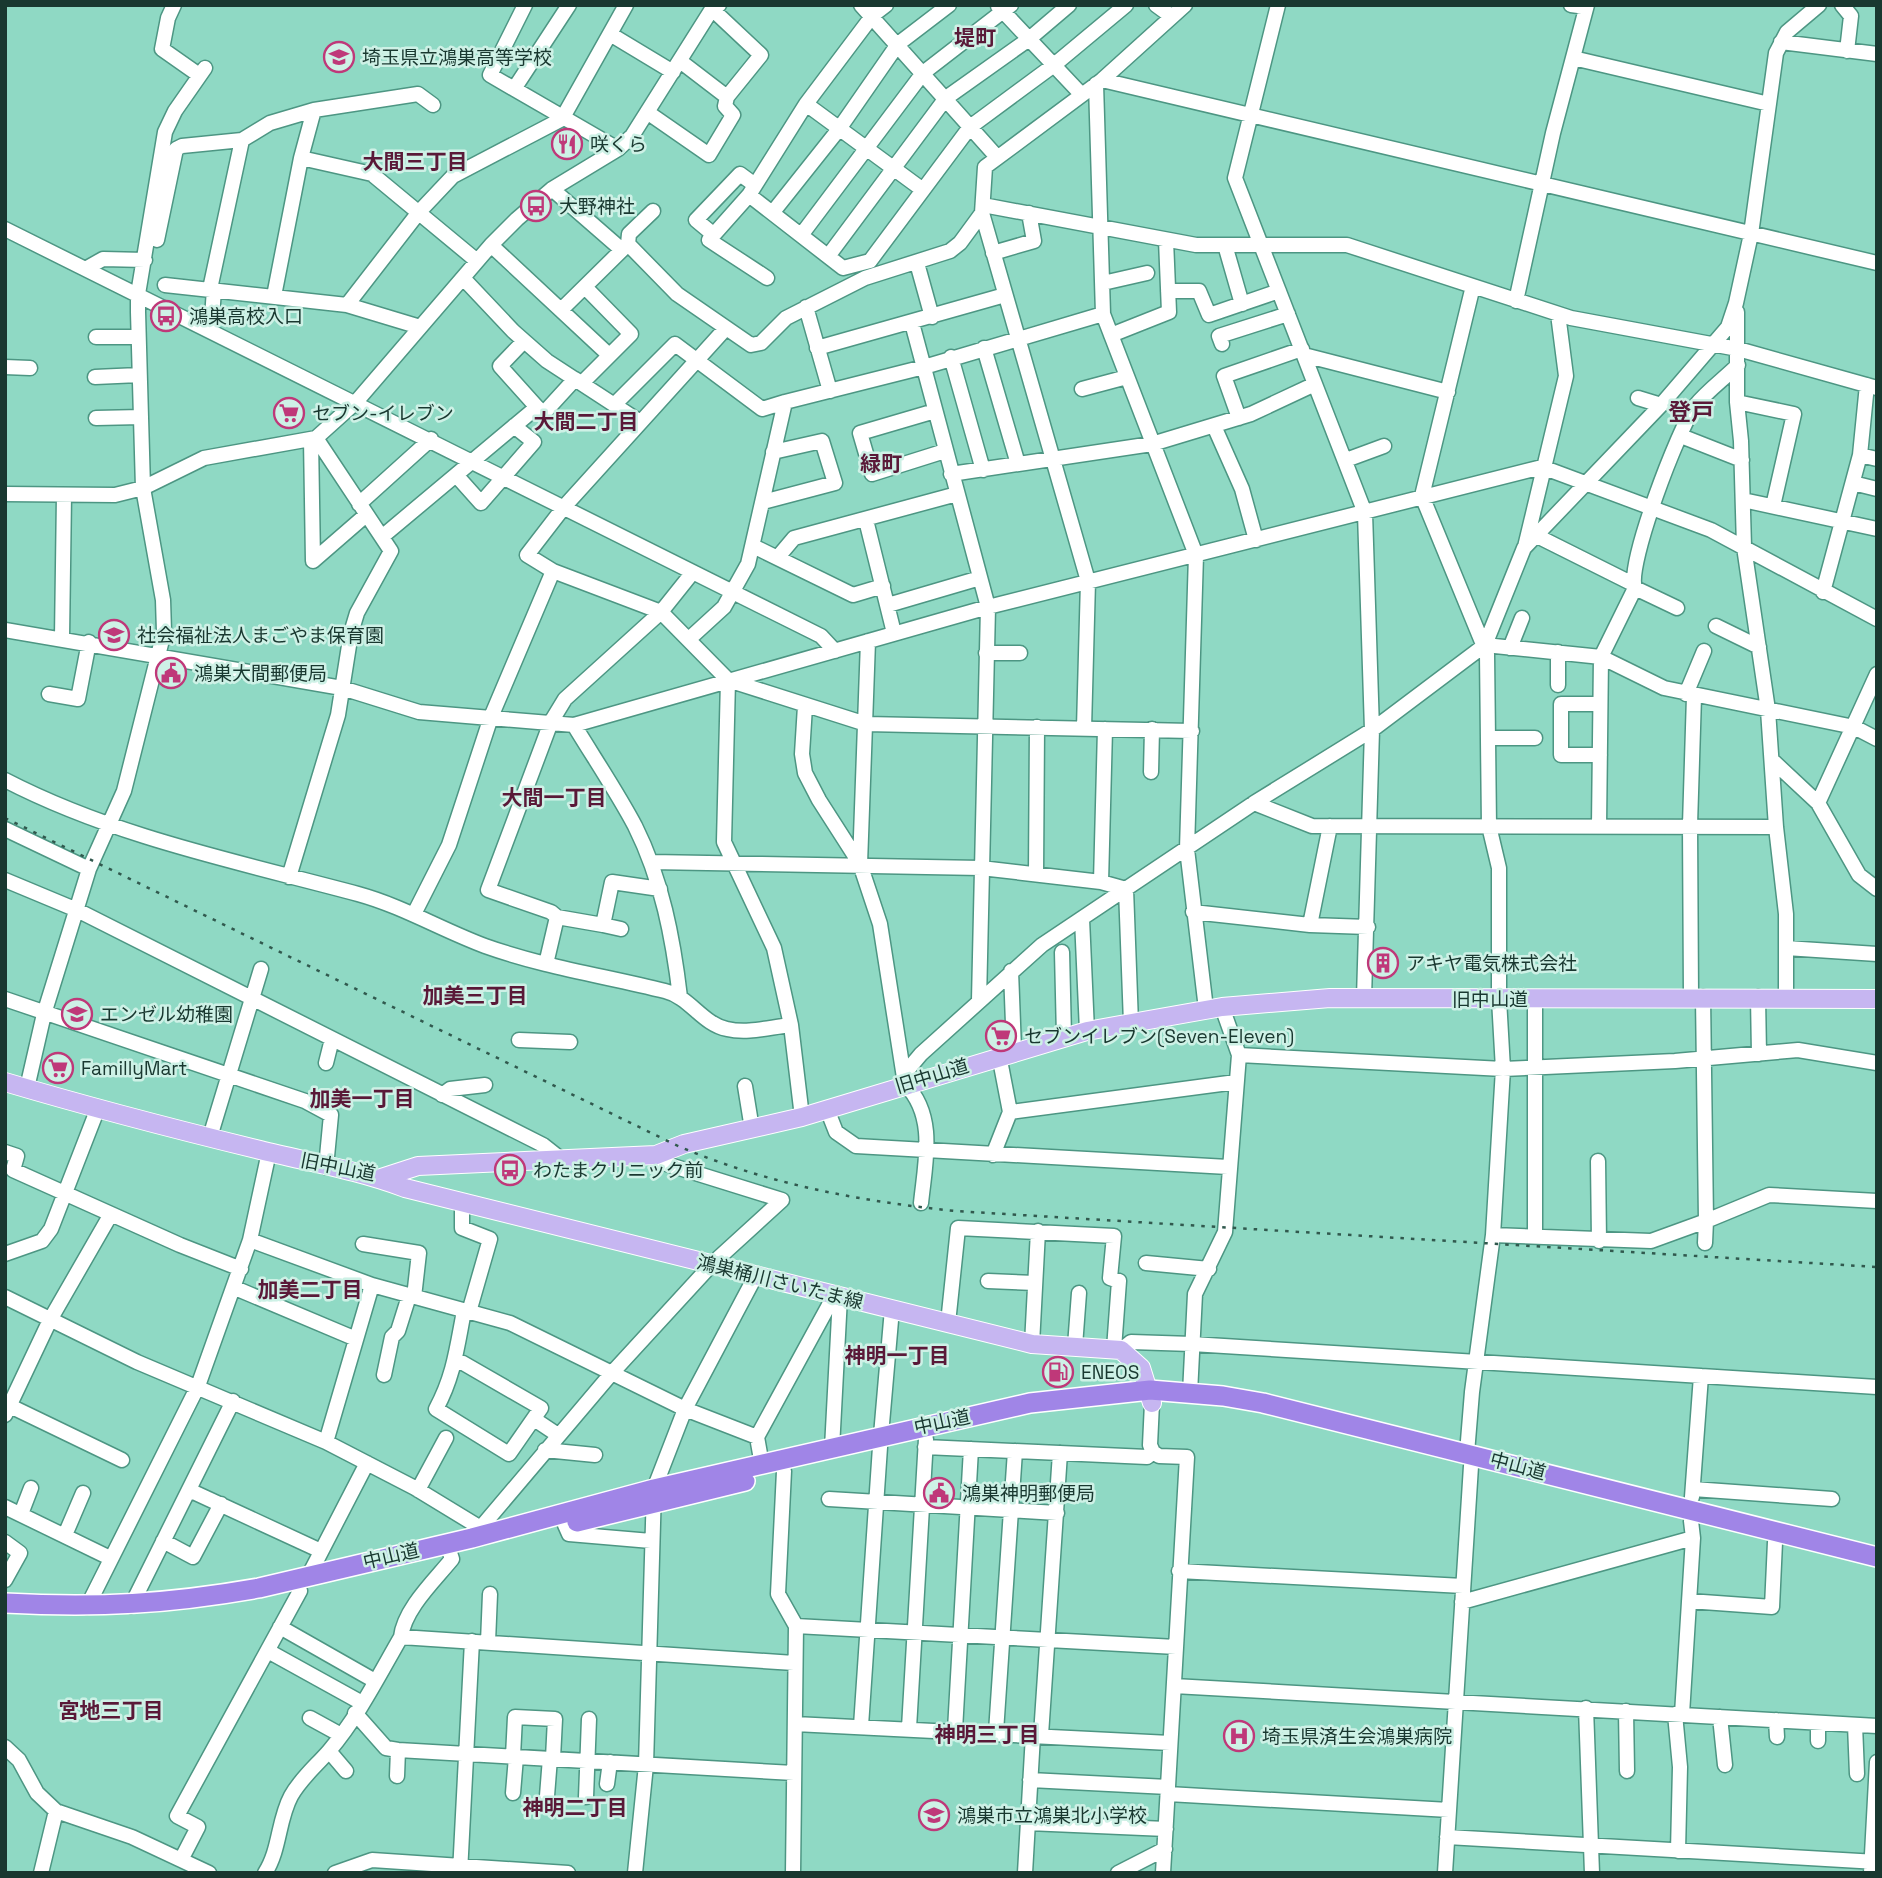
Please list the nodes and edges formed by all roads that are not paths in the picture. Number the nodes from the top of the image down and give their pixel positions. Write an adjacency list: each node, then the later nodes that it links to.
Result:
1 (174, 5): 70 (street)
2 (525, 5): 32 (street)
3 (569, 5): 32 (street)
4 (861, 5): 19 (street)
5 (886, 5): 19 (street)
6 (949, 5): 24 (street)
7 (1069, 5): 22 (street)
8 (1126, 5): 28 (street)
9 (1156, 5): 20 (street)
10 (1185, 5): 20 (street)
11 (1278, 5): 41 (street)
12 (1571, 5): 17 (street)
13 (1819, 5): 23 (street)
14 (1842, 5): 25 (street)
15 (623, 6): 21 (street)
16 (717, 6): 29 (street); 34 (street)
17 (1586, 6): 27 (street)
18 (1004, 7): 22 (street); 30 (street)
19 (873, 15): 24 (street); 36 (street)
20 (1171, 16): 31 (street)
21 (610, 34): 29 (street); 42 (street)
22 (1029, 39): 28 (street); 35 (street)
23 (1780, 43): 25 (street); 37 (street)
24 (898, 44): 30 (street); 44 (street)
25 (1847, 51): 26 (street)
26 (1877, 54)
27 (1573, 58): 37 (street); 51 (street)
28 (1054, 65): 33 (street); 43 (street)
29 (676, 66): 34 (street); 40 (street)
30 (923, 73): 35 (street); 47 (street)
31 (1099, 82): 33 (street); 41 (street); 60 (street)
32 (514, 89): 42 (street)
33 (1081, 94): 48 (street)
34 (727, 97): 40 (street)
35 (946, 98): 43 (street); 50 (street)
36 (806, 104): 44 (street); 53 (street)
37 (1769, 104): 63 (street)
38 (433, 105): 39 (street)
39 (314, 110): 45 (street); 49 (street)
40 (647, 112): 46 (street)
41 (1251, 116): 51 (street); 68 (street)
42 (562, 118): 46 (street); 57 (street)
43 (970, 127): 48 (street); 54 (street)
44 (839, 129): 47 (street); 58 (street)
45 (242, 139): 70 (street); 84 (street)
46 (618, 149): 52 (street)
47 (867, 149): 50 (street); 62 (street)
48 (997, 157): 55 (street)
49 (301, 158): 57 (street); 89 (street)
50 (894, 169): 54 (street); 72 (street)
51 (1543, 185): 63 (street); 90 (street)
52 (552, 190): 66 (street); 69 (street)
53 (752, 190): 58 (street); 64 (street); 64 (street)
54 (923, 190): 72 (street)
55 (982, 209): 59 (street); 71 (street); 75 (street)
56 (653, 211): 69 (street)
57 (419, 212): 73 (street); 93 (street)
58 (773, 212): 62 (street)
59 (1028, 214): 60 (street); 71 (street)
60 (1100, 227): 65 (street); 80 (street)
61 (5, 229): 76 (street)
62 (802, 234): 72 (street)
63 (1751, 234): 74 (street); 91 (street)
64 (714, 235): 79 (street)
65 (1166, 240): 67 (street); 85 (street)
66 (491, 245): 73 (street); 95 (street)
67 (1225, 245): 68 (street); 92 (street)
68 (1262, 246): 82 (street); 86 (street)
69 (625, 247): 83 (street); 103 (street)
70 (146, 253): 76 (street); 87 (street)
71 (993, 253): 88 (street)
72 (829, 255)
73 (477, 261): 78 (street)
74 (1877, 263)
75 (917, 264): 94 (street); 99 (street)
76 (87, 268): 87 (street)
77 (1147, 272): 80 (street)
78 (463, 278): 101 (street); 108 (street)
79 (767, 278)
80 (1102, 283): 96 (street)
81 (165, 285): 84 (street)
82 (1473, 286): 90 (street); 130 (street)
83 (584, 287): 95 (street); 115 (street)
84 (212, 289): 89 (street); 102 (street)
85 (1168, 291): 92 (street); 104 (street)
86 (1279, 291): 92 (street); 97 (street)
87 (138, 294): 102 (street); 106 (street)
88 (1005, 295): 99 (street); 107 (street)
89 (274, 296): 93 (street)
90 (1516, 301): 98 (street)
91 (1736, 303): 110 (street); 113 (street)
92 (1242, 304)
93 (347, 305): 101 (street)
94 (806, 307): 103 (street); 111 (street)
95 (562, 309): 115 (street)
96 (1103, 314): 104 (street); 107 (street)
97 (1288, 314): 109 (street); 114 (street)
98 (1558, 314): 110 (street); 159 (street)
99 (932, 317): 100 (street)
100 (912, 323): 111 (street); 120 (street)
101 (420, 327): 132 (street)
102 (207, 328): 132 (street)
103 (726, 328): 117 (street)
104 (1111, 335): 124 (street)
105 (96, 337): 106 (street)
106 (138, 337): 122 (street)
107 (1017, 338): 112 (street); 154 (street)
108 (524, 341): 125 (street); 137 (street)
109 (1222, 344)
110 (1715, 344): 113 (street); 136 (street)
111 (817, 348): 129 (street)
112 (984, 348): 116 (street); 158 (street)
113 (1738, 349): 118 (street); 127 (street)
114 (1303, 352): 126 (street); 130 (street); 141 (street)
115 (609, 355): 125 (street)
116 (951, 357): 120 (street); 160 (street)
117 (695, 359): 133 (street); 135 (street); 142 (street)
118 (1738, 365): 134 (street); 145 (street)
119 (5, 367): 121 (street)
120 (924, 367): 129 (street); 138 (street)
121 (30, 368)
122 (139, 375): 123 (street); 139 (street)
123 (95, 377)
124 (1127, 377): 128 (street); 148 (street)
125 (578, 381): 135 (street); 137 (street)
126 (1315, 384): 141 (street); 156 (street)
127 (1872, 387): 152 (street)
128 (1083, 389)
129 (830, 391): 133 (street)
130 (1448, 392): 171 (street)
131 (1637, 398): 136 (street)
132 (356, 402): 146 (street); 147 (street)
133 (785, 402): 151 (street)
134 (1737, 402): 157 (street); 174 (street)
135 (615, 404): 142 (street)
136 (1661, 405): 165 (street)
137 (537, 407): 143 (street)
138 (934, 411): 150 (street); 150 (street)
139 (141, 417): 140 (street); 166 (street)
140 (96, 418)
141 (1238, 418): 144 (street)
142 (639, 421): 175 (street)
143 (514, 426): 155 (street); 163 (street)
144 (1214, 426): 148 (street); 184 (street)
145 (1681, 436): 157 (street); 176 (street)
146 (314, 439): 166 (street); 177 (street); 177 (street)
147 (431, 439): 155 (street); 177 (street)
148 (1152, 444): 154 (street); 188 (street)
149 (1384, 446): 156 (street)
150 (945, 451): 161 (street)
151 (773, 452): 173 (street); 173 (street)
152 (1860, 455): 153 (street); 164 (street)
153 (1877, 458)
154 (1053, 459): 158 (street); 193 (street)
155 (472, 460): 162 (street); 163 (street)
156 (1346, 460): 178 (street)
157 (1742, 460): 172 (street)
158 (1017, 464): 160 (street)
159 (1542, 467): 165 (street); 171 (street); 187 (street)
160 (984, 470): 161 (street)
161 (951, 474): 169 (street)
162 (456, 475): 163 (street); 183 (street)
163 (504, 477): 175 (street)
164 (1853, 483): 167 (street); 179 (street)
165 (1585, 485): 176 (street); 182 (street)
166 (143, 488): 170 (street); 220 (street)
167 (1877, 489)
168 (5, 494): 170 (street)
169 (957, 494): 180 (street); 192 (street)
170 (64, 495): 207 (street)
171 (1422, 496): 178 (street); 211 (street)
172 (1743, 499): 174 (street); 186 (street)
173 (763, 502): 185 (street)
174 (1773, 506): 179 (street)
175 (564, 507): 190 (street); 191 (street)
176 (1652, 507): 186 (street); 195 (street)
177 (362, 510): 183 (street)
178 (1365, 513): 184 (street); 240 (street)
179 (1843, 519): 181 (street); 196 (street)
180 (866, 520): 189 (street); 194 (street)
181 (1877, 528)
182 (1535, 535): 187 (street); 195 (street)
183 (383, 536): 224 (street)
184 (1256, 540): 188 (street)
185 (753, 546): 189 (street); 197 (street)
186 (1744, 547): 196 (street); 212 (street)
187 (1524, 548): 211 (street)
188 (1196, 555): 193 (street); 241 (street)
189 (778, 557): 194 (street)
190 (552, 570): 201 (street); 230 (street)
191 (693, 572): 197 (street); 201 (street)
192 (980, 578): 198 (street); 199 (street)
193 (1088, 581): 199 (street); 237 (street)
194 (883, 586): 198 (street)
195 (1634, 586): 200 (street); 219 (street)
196 (1822, 592): 203 (street)
197 (734, 593): 208 (street); 214 (street)
198 (888, 605): 206 (street)
199 (988, 607): 206 (street); 217 (street)
200 (1677, 608)
201 (661, 612): 208 (street); 231 (street)
202 (1521, 618): 213 (street)
203 (1877, 619)
204 (1716, 626): 212 (street)
205 (5, 630): 207 (street)
206 (894, 633): 209 (street)
207 (62, 638): 210 (street)
208 (690, 639): 222 (street)
209 (868, 641): 214 (street); 232 (street)
210 (89, 642): 220 (street); 225 (street)
211 (1485, 645): 213 (street); 240 (street); 242 (street)
212 (1759, 647): 229 (street)
213 (1510, 648): 216 (street)
214 (835, 651): 222 (street)
215 (1704, 651): 226 (street)
216 (1558, 652): 219 (street); 223 (street)
217 (986, 653): 218 (street); 234 (street)
218 (1020, 653)
219 (1601, 657): 226 (street); 227 (street)
220 (158, 658): 224 (street); 251 (street)
221 (1877, 674): 236 (street)
222 (728, 680): 228 (street); 233 (street); 261 (street)
223 (1558, 685)
224 (342, 688): 230 (street); 266 (street)
225 (49, 694)
226 (1690, 695): 229 (street); 252 (street)
227 (1600, 704): 245 (street); 245 (street)
228 (805, 706): 232 (street); 262 (street)
229 (1768, 710): 236 (street); 246 (street)
230 (491, 717): 231 (street); 274 (street)
231 (551, 722): 233 (street); 275 (street)
232 (866, 724): 234 (street); 262 (street)
233 (574, 725): 260 (street)
234 (984, 726): 235 (street); 263 (street)
235 (1037, 727): 237 (street); 265 (street)
236 (1854, 727): 244 (street); 250 (street)
237 (1084, 729): 238 (street)
238 (1105, 729): 239 (street); 268 (street)
239 (1152, 729): 241 (street); 247 (street)
240 (1372, 730): 249 (street); 254 (street)
241 (1192, 731): 259 (street)
242 (1488, 738): 243 (street); 255 (street)
243 (1535, 738)
244 (1877, 739)
245 (1600, 755): 256 (street)
246 (1773, 761): 250 (street); 257 (street)
247 (1151, 772)
248 (5, 780): 251 (street)
249 (1254, 803): 253 (street); 259 (street)
250 (1818, 803): 271 (street)
251 (110, 823): 264 (street); 266 (street)
252 (1690, 825): 256 (street); 257 (street); 287 (street)
253 (1329, 826): 254 (street); 278 (street)
254 (1368, 826): 255 (street); 279 (street)
255 (1489, 826): 256 (street); 294 (street)
256 (1599, 826)
257 (1776, 827): 281 (street)
258 (5, 829): 264 (street)
259 (1187, 849): 270 (street); 273 (street)
260 (650, 862): 261 (street); 269 (street)
261 (736, 863): 262 (street); 301 (street)
262 (860, 864): 263 (street); 316 (street)
263 (981, 868): 265 (street); 297 (street)
264 (89, 869): 272 (street)
265 (1036, 874): 268 (street)
266 (289, 877): 274 (street)
267 (5, 880): 272 (street)
268 (1101, 882): 270 (street)
269 (660, 889): 277 (street); 291 (street)
270 (1125, 889): 276 (street); 300 (street)
271 (1877, 890)
272 (78, 910): 290 (street); 299 (street)
273 (1193, 912): 278 (street); 298 (street)
274 (414, 914): 284 (street)
275 (557, 917): 277 (street); 284 (street)
276 (1082, 919): 286 (street); 302 (street)
277 (603, 925): 280 (street)
278 (1310, 925): 279 (street)
279 (1368, 927): 292 (street)
280 (621, 929)
281 (1786, 948): 283 (street); 289 (street)
282 (1062, 952): 303 (street)
283 (1877, 954)
284 (546, 964): 291 (street)
285 (261, 969): 290 (street)
286 (1011, 971): 297 (street); 307 (street)
287 (1697, 997): 288 (main road, 旧中山道); 295 (main road, 旧中山道); 310 (street)
288 (1758, 997): 289 (main road, 旧中山道); 308 (street)
289 (1786, 997): 296 (main road, 旧中山道)
290 (250, 998): 304 (street); 315 (street)
291 (680, 998): 301 (street)
292 (1364, 998): 294 (main road, 旧中山道); 298 (main road, 旧中山道)
293 (5, 999): 299 (street)
294 (1499, 999): 295 (main road, 旧中山道); 314 (street)
295 (1535, 999): 313 (street)
296 (1877, 999)
297 (979, 1001): 316 (street)
298 (1214, 1008): 300 (main road, 旧中山道); 309 (street)
299 (44, 1014): 315 (street); 321 (street)
300 (1131, 1024): 302 (main road, 旧中山道)
301 (791, 1025): 326 (street)
302 (1087, 1031): 303 (main road, 旧中山道)
303 (1064, 1037): 307 (main road, 旧中山道)
304 (332, 1038): 311 (street); 322 (street)
305 (519, 1040): 306 (street)
306 (570, 1042)
307 (1007, 1053): 316 (main road, 旧中山道); 325 (street)
308 (1759, 1054): 310 (street); 312 (street)
309 (1239, 1055): 314 (street); 318 (street)
310 (1704, 1059): 313 (street); 344 (street)
311 (326, 1063)
312 (1877, 1063)
313 (1536, 1068): 314 (street); 347 (street)
314 (1503, 1069): 346 (street)
315 (228, 1077): 328 (street); 336 (street)
316 (905, 1079): 324 (main road, 旧中山道); 331 (street)
317 (5, 1082): 321 (main road, 旧中山道)
318 (1236, 1082): 325 (street); 337 (street)
319 (485, 1085): 322 (street)
320 (745, 1086): 327 (street)
321 (26, 1088): 323 (main road, 旧中山道)
322 (442, 1095): 334 (street)
323 (98, 1108): 328 (main road, 旧中山道); 339 (street)
324 (827, 1110): 326 (main road, 旧中山道); 331 (street)
325 (1010, 1112): 333 (street)
326 (802, 1117): 327 (main road, 旧中山道)
327 (752, 1129): 332 (main road, 旧中山道)
328 (209, 1138): 330 (main road, 旧中山道)
329 (5, 1152): 339 (street)
330 (270, 1152): 336 (main road, 旧中山道); 348 (street)
331 (926, 1152): 333 (street); 342 (street)
332 (656, 1155): 334 (main road, 旧中山道); 354 (street)
333 (993, 1155): 337 (street)
334 (562, 1160): 338 (main road, 旧中山道)
335 (1598, 1161): 349 (street)
336 (326, 1167): 338 (main road, 旧中山道)
337 (1228, 1167): 356 (street)
338 (381, 1178): 341 (main road, 鴻巣桶川さいたま線)
339 (65, 1193): 343 (street); 352 (street)
340 (1877, 1201): 344 (street)
341 (462, 1202): 354 (main road, 鴻巣桶川さいたま線); 367 (street)
342 (921, 1203)
343 (111, 1214): 355 (street); 368 (street)
344 (1706, 1221): 349 (street); 350 (street)
345 (1038, 1231): 359 (street); 369 (street); 374 (street)
346 (1493, 1235): 347 (street); 376 (street)
347 (1535, 1237): 349 (street)
348 (250, 1240): 355 (street); 360 (street)
349 (1599, 1241)
350 (1705, 1243)
351 (363, 1244): 363 (street)
352 (5, 1254)
353 (1146, 1263): 356 (street)
354 (713, 1264): 357 (main road, 鴻巣桶川さいたま線); 377 (street)
355 (241, 1269): 361 (street)
356 (1209, 1269): 372 (street)
357 (756, 1275): 365 (main road, 鴻巣桶川さいたま線); 385 (street)
358 (988, 1281): 359 (street)
359 (1035, 1283): 371 (street)
360 (372, 1285): 363 (street); 370 (street)
361 (235, 1288): 370 (street); 380 (street)
362 (1079, 1293): 373 (street)
363 (411, 1296): 367 (street); 378 (street)
364 (5, 1297): 368 (street)
365 (840, 1297): 366 (main road, 鴻巣桶川さいたま線); 389 (street); 394 (street)
366 (892, 1309): 369 (main road, 鴻巣桶川さいたま線); 391 (street)
367 (467, 1312): 375 (street); 377 (street)
368 (50, 1320): 380 (street); 386 (street)
369 (948, 1323): 371 (main road, 鴻巣桶川さいたま線)
370 (356, 1339): 393 (street)
371 (1032, 1344): 373 (main road, 鴻巣桶川さいたま線)
372 (1192, 1344): 374 (street); 376 (street); 382 (street)
373 (1075, 1346): 374 (main road, 鴻巣桶川さいたま線)
374 (1117, 1350): 383 (main road)
375 (454, 1362): 387 (street); 387 (street)
376 (1477, 1362): 379 (street); 402 (street)
377 (611, 1374): 385 (street); 388 (street)
378 (384, 1375)
379 (1701, 1376): 381 (street); 407 (street)
380 (198, 1386): 384 (street); 433 (street)
381 (1877, 1387)
382 (1190, 1393): 383 (highway, 中山道); 402 (highway, 中山道)
383 (1151, 1396): 391 (highway, 中山道); 392 (highway, 中山道); 398 (street); 402 (highway, 中山道)
384 (233, 1401): 393 (street); 408 (street)
385 (685, 1409): 389 (street); 411 (street)
386 (8, 1410): 401 (street)
387 (534, 1419): 388 (street)
388 (558, 1435): 396 (street)
389 (757, 1437): 404 (street)
390 (446, 1438): 409 (street)
391 (881, 1441): 392 (highway, 中山道); 394 (highway, 中山道); 405 (highway, 中山道); 414 (street)
392 (925, 1441): 395 (street); 416 (street)
393 (326, 1442): 403 (street)
394 (832, 1448): 404 (highway, 中山道)
395 (971, 1449): 397 (street); 418 (street)
396 (545, 1450): 400 (street); 424 (street)
397 (1016, 1451): 399 (street); 419 (street)
398 (1153, 1452): 399 (street); 435 (street)
399 (1060, 1453): 420 (street)
400 (595, 1455)
401 (122, 1460)
402 (1469, 1460): 422 (highway, 中山道); 439 (street)
403 (367, 1463): 409 (street); 430 (street)
404 (762, 1465): 411 (highway, 中山道)
405 (785, 1471): 411 (highway, 中山道); 445 (street)
406 (31, 1488): 421 (street)
407 (1693, 1489): 413 (street); 422 (street)
408 (189, 1490): 415 (street); 426 (street)
409 (418, 1490): 424 (street)
410 (83, 1493): 425 (street)
411 (653, 1497): 423 (highway, 中山道); 424 (highway, 中山道); 427 (street)
412 (828, 1499): 414 (street)
413 (1832, 1499)
414 (876, 1502): 416 (street); 447 (street)
415 (220, 1504): 426 (street); 430 (street)
416 (922, 1504): 418 (street); 448 (street)
417 (5, 1507): 421 (street)
418 (968, 1507): 419 (street); 449 (street)
419 (1012, 1510): 420 (street); 451 (street)
420 (1057, 1513): 452 (street)
421 (21, 1514): 425 (street)
422 (1692, 1524): 429 (highway, 中山道); 432 (highway, 中山道); 439 (street); 440 (street)
423 (565, 1525): 427 (street); 431 (highway, 中山道)
424 (475, 1532): 437 (highway, 中山道)
425 (65, 1535): 433 (street)
426 (163, 1541): 442 (street)
427 (651, 1541): 457 (street)
428 (5, 1542): 436 (street)
429 (1775, 1542): 434 (highway, 中山道); 440 (street)
430 (321, 1551): 437 (street)
431 (450, 1553): 437 (highway, 中山道); 450 (street)
432 (1877, 1557)
433 (110, 1558): 443 (street)
434 (1877, 1567)
435 (1179, 1571): 439 (street); 455 (street)
436 (5, 1580)
437 (304, 1584): 442 (highway, 中山道); 444 (highway, 中山道); 446 (street)
438 (490, 1594): 454 (street)
439 (1463, 1594): 461 (street)
440 (1689, 1601): 465 (street)
441 (5, 1603): 443 (highway, 中山道)
442 (131, 1606): 443 (highway, 中山道)
443 (88, 1607)
444 (5, 1614)
445 (796, 1626): 447 (street); 458 (street)
446 (280, 1627): 456 (street); 459 (street)
447 (867, 1630): 448 (street); 473 (street)
448 (915, 1633): 449 (street); 475 (street)
449 (959, 1635): 451 (street); 476 (street)
450 (401, 1637): 453 (street); 459 (street)
451 (1004, 1637): 452 (street); 477 (street)
452 (1048, 1640): 455 (street); 479 (street)
453 (472, 1641): 454 (street); 486 (street)
454 (488, 1642): 457 (street)
455 (1176, 1647): 460 (street)
456 (268, 1651): 462 (street); 513 (street)
457 (647, 1652): 458 (street); 492 (street)
458 (794, 1663): 471 (street)
459 (375, 1681): 462 (street)
460 (1174, 1686): 461 (street); 482 (street)
461 (1456, 1700): 463 (street); 505 (street)
462 (359, 1708): 478 (street); 484 (street)
463 (1586, 1708): 464 (street); 510 (street)
464 (1626, 1711): 465 (street); 494 (street)
465 (1679, 1714): 466 (street); 512 (street)
466 (1720, 1717): 469 (street); 493 (street)
467 (310, 1718): 478 (street)
468 (589, 1719): 489 (street)
469 (1776, 1720): 470 (street); 480 (street)
470 (1818, 1723): 472 (street); 481 (street)
471 (795, 1724): 473 (street); 496 (street)
472 (1855, 1725): 474 (street); 497 (street)
473 (861, 1726): 475 (street)
474 (1877, 1726)
475 (909, 1728): 476 (street)
476 (955, 1730): 477 (street)
477 (996, 1732): 479 (street)
478 (341, 1735): 485 (street)
479 (1037, 1735): 482 (street); 499 (street)
480 (1777, 1737)
481 (1818, 1741)
482 (1170, 1743): 501 (street)
483 (5, 1747): 506 (street)
484 (398, 1750): 486 (street); 498 (street)
485 (329, 1751): 495 (street); 518 (street)
486 (464, 1753): 487 (street); 515 (street)
487 (514, 1756): 488 (street); 488 (street); 502 (street)
488 (551, 1758): 489 (street); 503 (street)
489 (587, 1761): 490 (street); 504 (street)
490 (610, 1762): 492 (street); 500 (street)
491 (1877, 1762): 514 (street)
492 (646, 1765): 496 (street); 521 (street)
493 (1725, 1765)
494 (1627, 1770)
495 (346, 1771)
496 (794, 1773): 522 (street)
497 (1857, 1774)
498 (397, 1776)
499 (1030, 1780): 501 (street); 507 (street)
500 (607, 1784)
501 (1168, 1790): 505 (street); 508 (street)
502 (513, 1793)
503 (547, 1796)
504 (586, 1797)
505 (1449, 1810): 509 (street)
506 (56, 1811): 513 (street); 516 (street)
507 (1028, 1823): 508 (street); 523 (street)
508 (1166, 1829): 511 (street)
509 (1447, 1837): 510 (street); 526 (street)
510 (1591, 1846): 512 (street); 527 (street)
511 (1165, 1850): 524 (street); 525 (street)
512 (1678, 1851): 514 (street)
513 (182, 1857): 517 (street)
514 (1873, 1866)
515 (460, 1869): 519 (street); 520 (street)
516 (41, 1873)
517 (209, 1873)
518 (265, 1873)
519 (335, 1873)
520 (568, 1873)
521 (635, 1873)
522 (793, 1873)
523 (1025, 1873)
524 (1118, 1873)
525 (1163, 1873)
526 (1445, 1873)
527 (1592, 1873)

